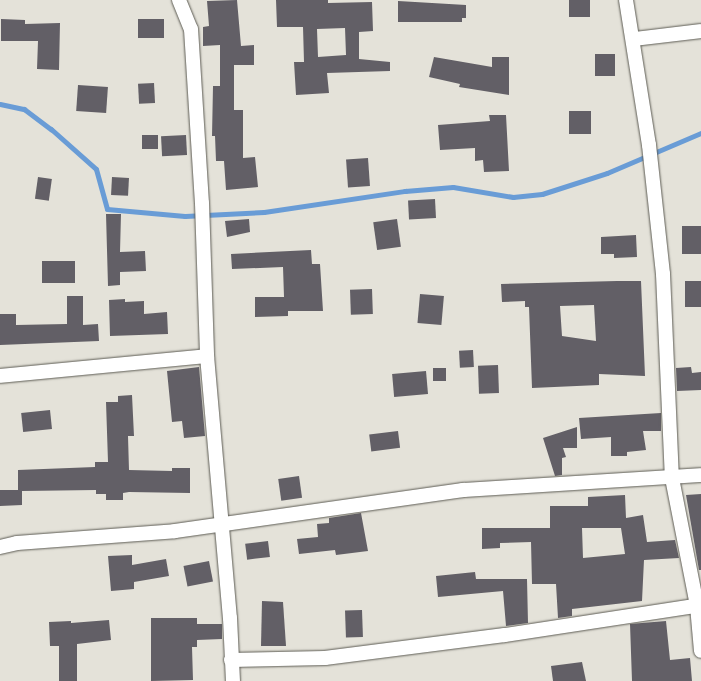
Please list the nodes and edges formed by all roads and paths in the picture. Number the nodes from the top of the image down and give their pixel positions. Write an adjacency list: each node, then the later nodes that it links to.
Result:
1 (179, 0): 5 (street)
2 (626, 0): 4 (street)
3 (701, 31): 4 (street)
4 (634, 39): 8 (street)
5 (207, 356): 6 (street); 9 (street)
6 (0, 376)
7 (701, 475): 8 (street)
8 (672, 478): 9 (street); 11 (street)
9 (220, 525): 10 (street); 13 (street)
10 (0, 547)
11 (699, 606): 12 (street); 13 (street)
12 (701, 651)
13 (231, 660): 14 (street)
14 (233, 681)

